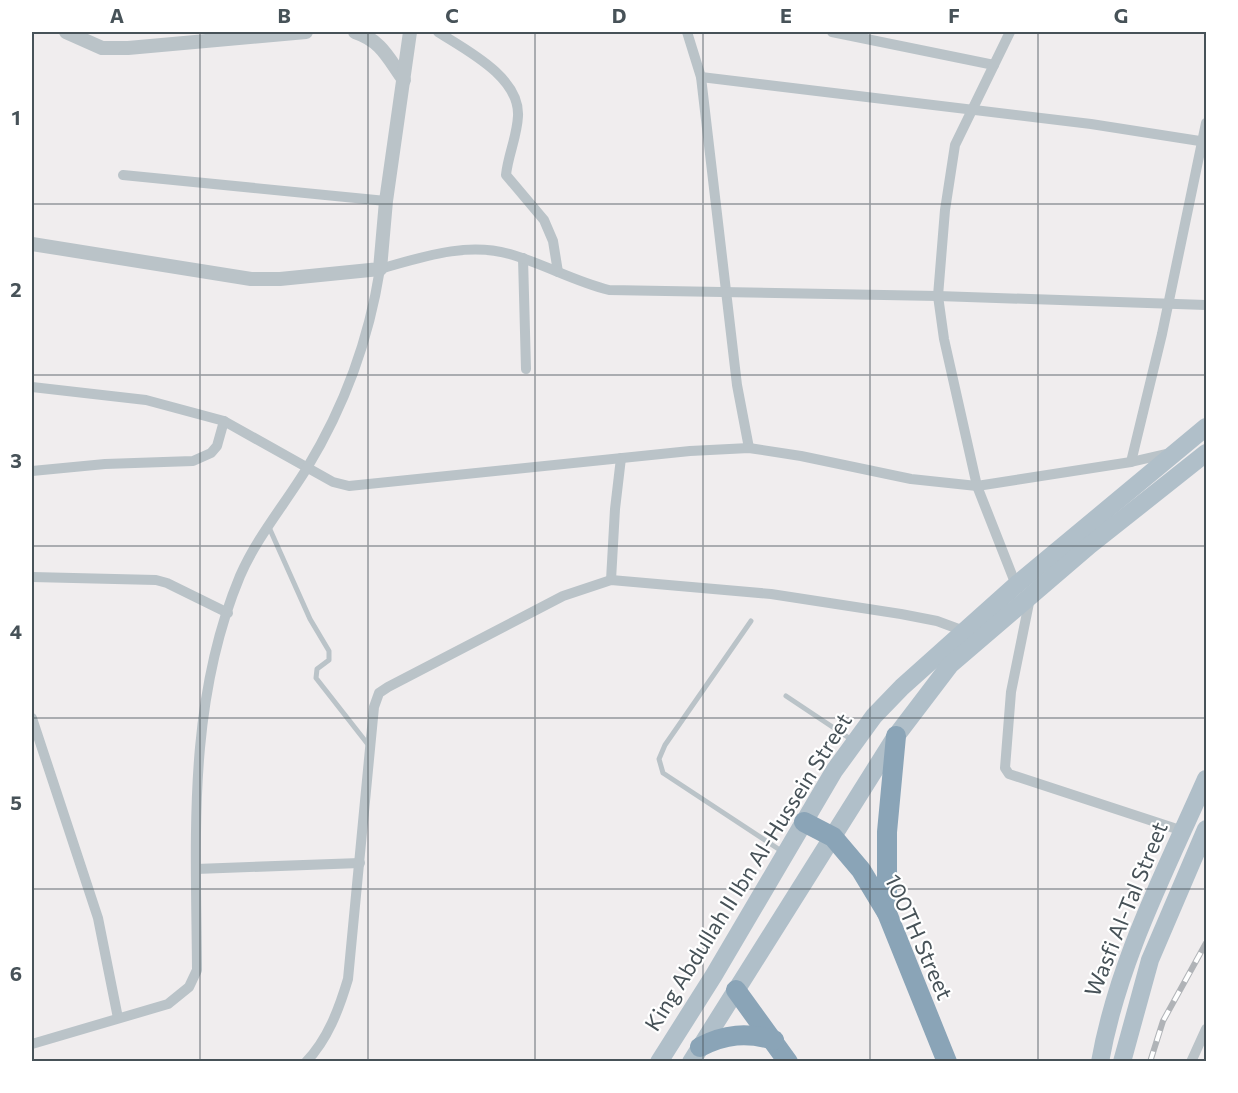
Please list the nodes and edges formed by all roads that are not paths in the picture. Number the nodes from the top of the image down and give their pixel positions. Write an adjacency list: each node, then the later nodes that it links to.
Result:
1 (66, 32): 9 (street)
2 (306, 32): 9 (street)
3 (355, 32): 12 (street)
4 (410, 32): 12 (street)
5 (440, 32): 21 (street)
6 (687, 32): 11 (street)
7 (832, 32): 10 (street)
8 (1010, 32): 10 (street)
9 (91, 37)
10 (994, 64): 13 (street)
11 (700, 77): 13 (street); 22 (street)
12 (404, 80): 17 (street)
13 (970, 111): 15 (street); 23 (street)
14 (1206, 123): 15 (street)
15 (1204, 142): 24 (street)
16 (123, 175): 17 (street)
17 (386, 201): 20 (street)
18 (32, 244): 20 (street)
19 (523, 258): 20 (street); 21 (street); 26 (street)
20 (380, 269): 35 (street)
21 (558, 272): 22 (street)
22 (728, 293): 23 (street); 30 (street)
23 (938, 296): 24 (street); 37 (street)
24 (1167, 305): 25 (street); 34 (street)
25 (1206, 305)
26 (526, 369)
27 (32, 387): 28 (street)
28 (224, 421): 35 (street); 36 (street)
29 (1206, 427): 31 (main road, King Abdullah II Ibn Al-Hussein Street)
30 (749, 448): 33 (street); 37 (street)
31 (1178, 451): 34 (street); 41 (main road, King Abdullah II Ibn Al-Hussein Street)
32 (1206, 453): 41 (main road, King Abdullah II Ibn Al-Hussein Street)
33 (621, 458): 35 (street); 40 (street)
34 (1131, 462): 37 (street)
35 (308, 467): 38 (street)
36 (32, 471)
37 (976, 486): 41 (street)
38 (268, 525): 42 (street); 50 (lane)
39 (32, 577): 42 (street)
40 (611, 580): 44 (street); 50 (street)
41 (1023, 590): 44 (main road, King Abdullah II Ibn Al-Hussein Street); 48 (main road, King Abdullah II Ibn Al-Hussein Street); 54 (street)
42 (228, 613): 58 (street)
43 (752, 621): 56 (lane)
44 (964, 631): 49 (main road, King Abdullah II Ibn Al-Hussein Street)
45 (786, 696): 49 (lane)
46 (32, 718): 47 (street)
47 (34, 735): 62 (street)
48 (897, 736): 55 (main road, King Abdullah II Ibn Al-Hussein Street); 59 (highway)
49 (853, 741): 52 (main road, King Abdullah II Ibn Al-Hussein Street)
50 (370, 748): 57 (street)
51 (1206, 779): 54 (main road, Wasfi Al-Tal Street)
52 (804, 822): 55 (highway, 100TH Street); 56 (main road, King Abdullah II Ibn Al-Hussein Street)
53 (1206, 829): 72 (main road, Wasfi Al-Tal Street)
54 (1183, 831): 71 (main road, Wasfi Al-Tal Street)
55 (833, 837): 59 (highway, 100TH Street); 61 (main road, King Abdullah II Ibn Al-Hussein Street)
56 (784, 853): 60 (main road, King Abdullah II Ibn Al-Hussein Street)
57 (360, 863): 58 (street); 67 (street)
58 (196, 869): 62 (street)
59 (887, 914): 70 (highway, 100TH Street)
60 (714, 975): 61 (main road); 68 (main road, King Abdullah II Ibn Al-Hussein Street)
61 (736, 990): 64 (highway); 66 (main road, King Abdullah II Ibn Al-Hussein Street)
62 (118, 1018): 65 (street)
63 (1206, 1029): 73 (street)
64 (774, 1040): 66 (highway); 69 (highway)
65 (32, 1044)
66 (695, 1054)
67 (306, 1062)
68 (659, 1062)
69 (788, 1062)
70 (947, 1062)
71 (1101, 1062)
72 (1122, 1062)
73 (1191, 1062)

